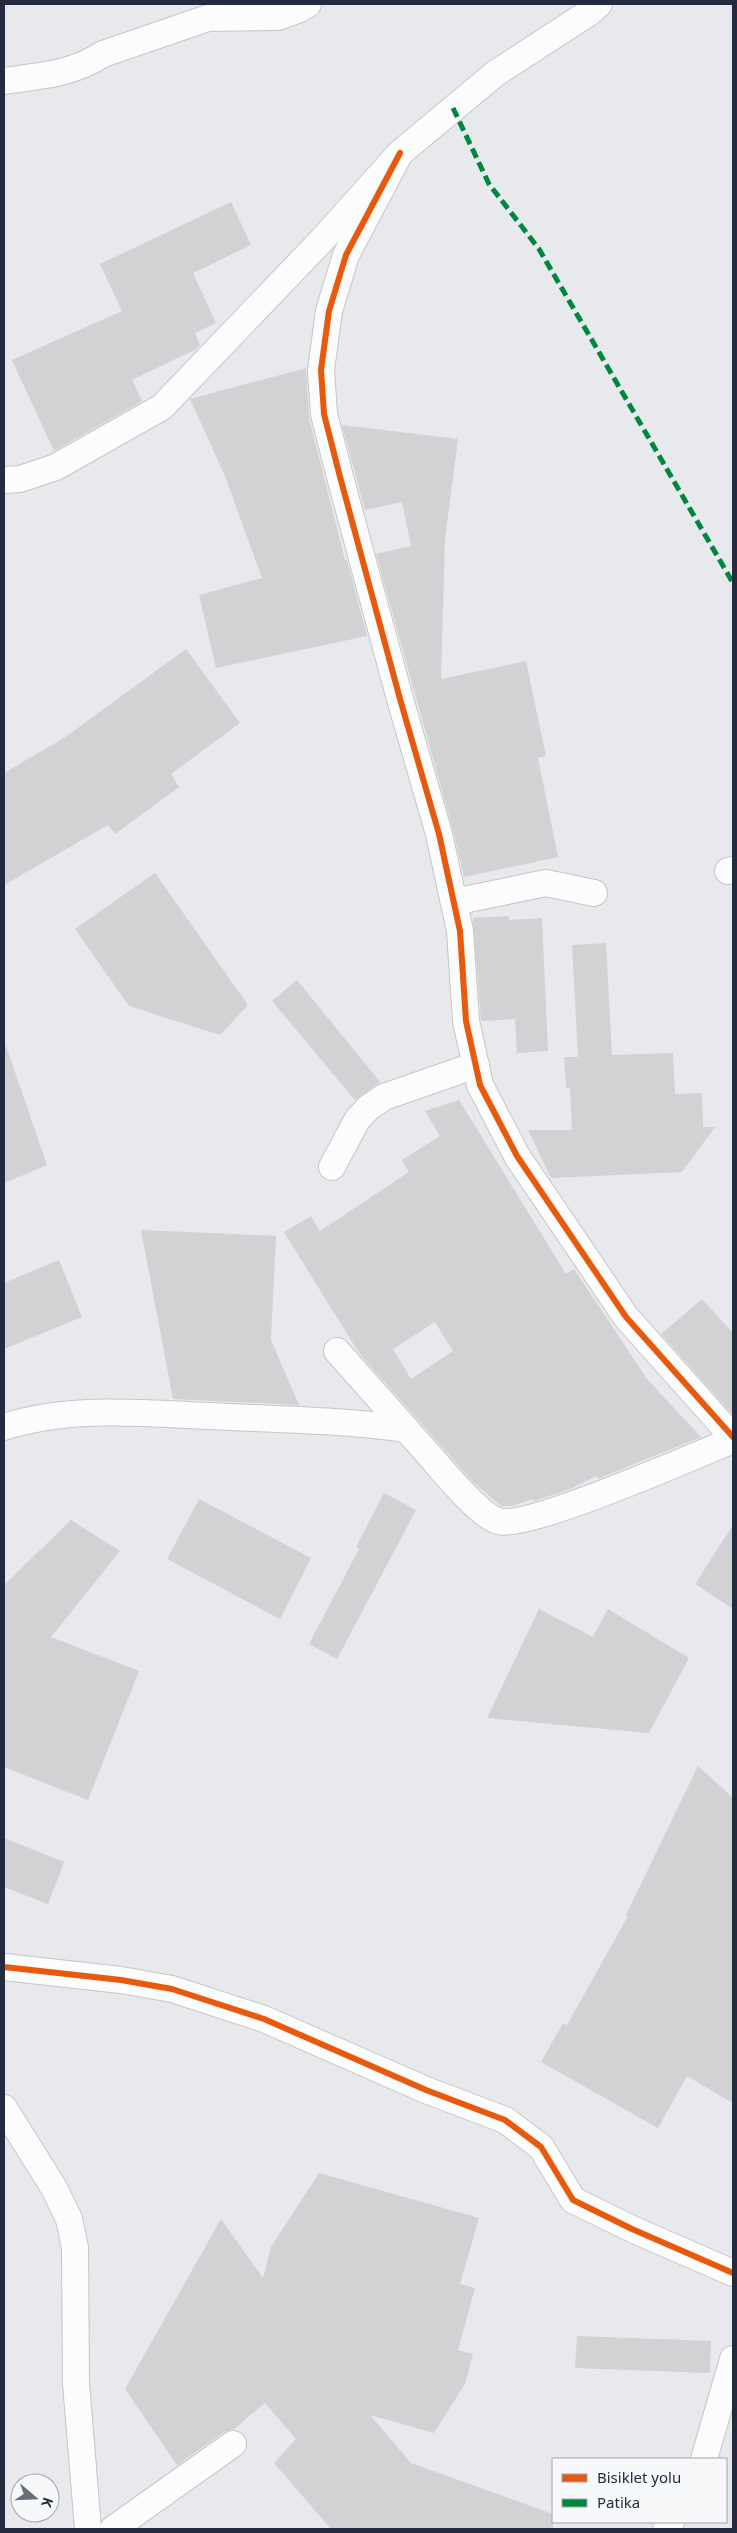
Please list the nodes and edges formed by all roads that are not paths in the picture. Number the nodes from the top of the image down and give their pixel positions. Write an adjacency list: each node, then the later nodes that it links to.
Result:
1 (308, 4): 3 (street)
2 (599, 4): 4 (street)
3 (4, 81)
4 (400, 153): 5 (street); 6 (street)
5 (307, 255): 6 (street); 7 (street)
6 (338, 282): 9 (street)
7 (4, 480)
8 (594, 894): 9 (street)
9 (454, 902): 10 (street)
10 (476, 1065): 11 (street); 15 (street)
11 (332, 1167)
12 (337, 1351): 14 (street)
13 (4, 1427): 14 (street)
14 (406, 1429): 15 (street)
15 (733, 1439)
16 (4, 1967): 18 (street)
17 (4, 2108): 22 (street)
18 (733, 2273)
19 (733, 2358): 21 (street)
20 (233, 2444): 23 (street)
21 (704, 2458)
22 (88, 2529)
23 (113, 2529)

